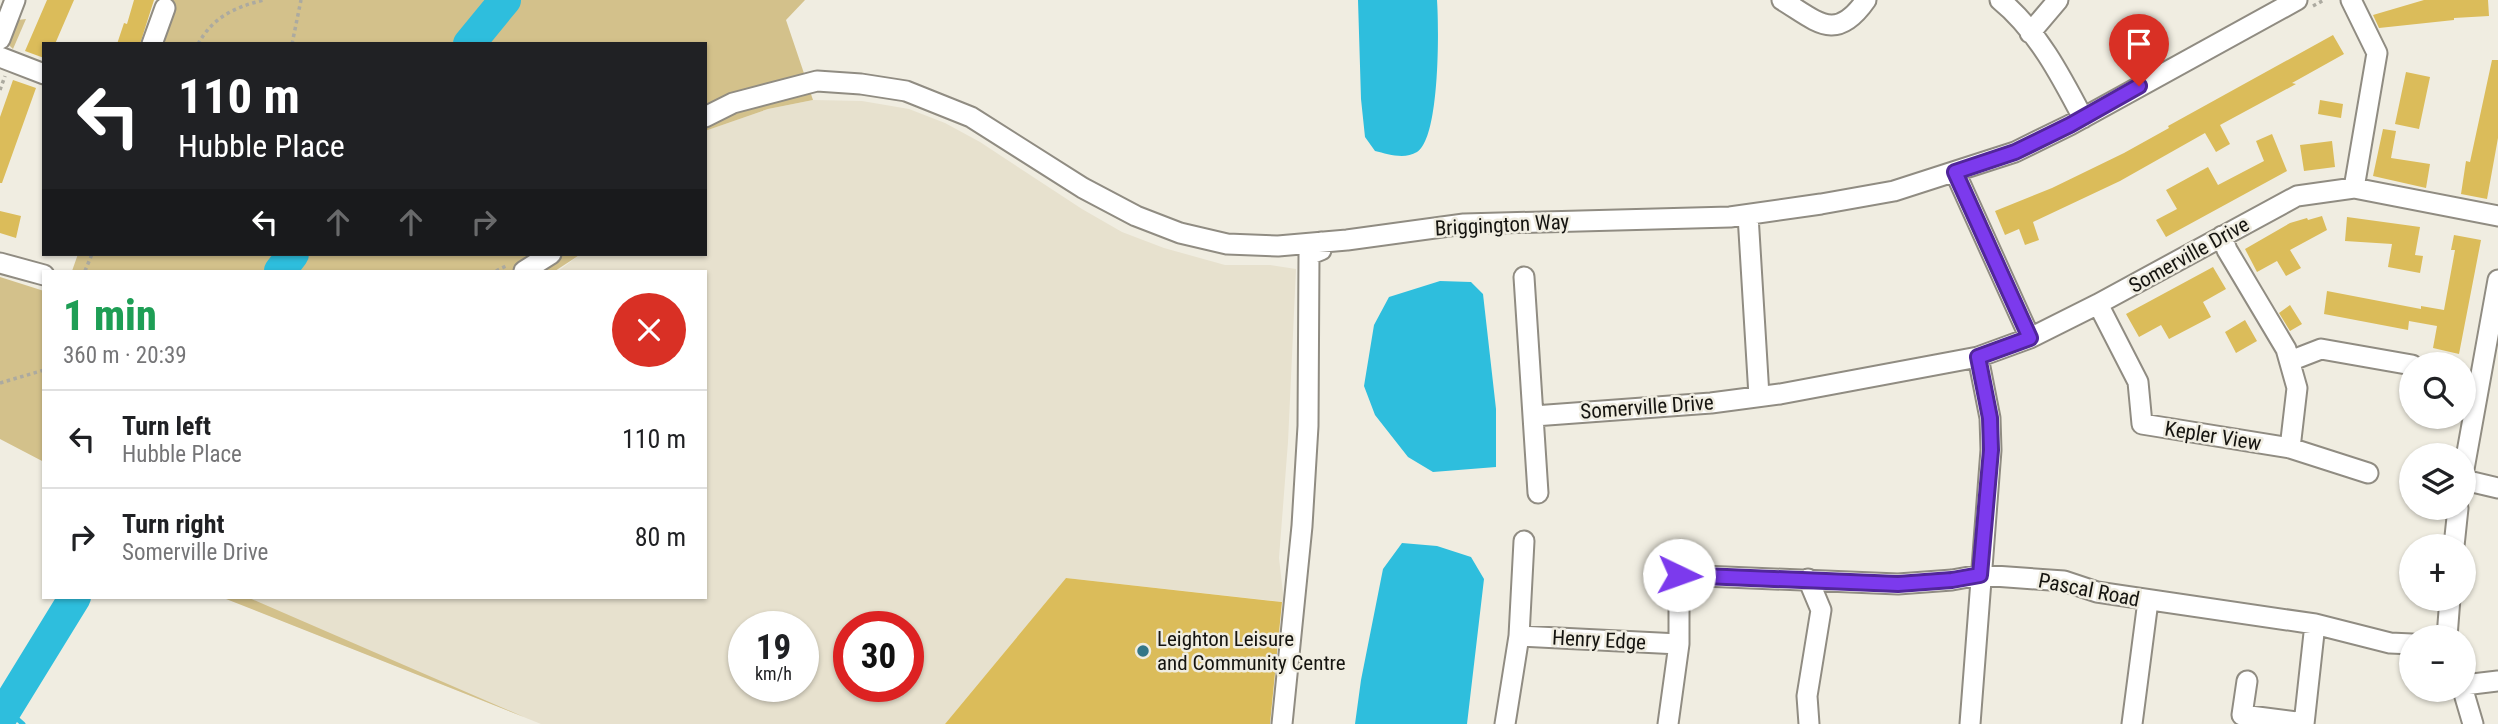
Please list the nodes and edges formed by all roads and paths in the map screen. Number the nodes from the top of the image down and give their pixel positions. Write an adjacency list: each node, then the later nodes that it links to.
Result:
1 (15, 0): 13 (street)
2 (264, 0): 15 (path)
3 (301, 0): 16 (path)
4 (1782, 0): 5 (street)
5 (1866, 0)
6 (2000, 0): 12 (street)
7 (2058, 0): 12 (street)
8 (2324, 0): 10 (path)
9 (2351, 0): 22 (street)
10 (2300, 6): 20 (street, Briggington Way)
11 (165, 8): 14 (street)
12 (2030, 33): 20 (street)
13 (0, 39)
14 (153, 42)
15 (199, 42)
16 (292, 42)
17 (0, 57): 18 (street)
18 (42, 73)
19 (707, 116): 26 (street, Briggington Way)
20 (2083, 118): 21 (street, Briggington Way)
21 (1955, 172): 23 (street, Briggington Way); 34 (street)
22 (2354, 188): 24 (street, Somerville Drive); 25 (street, Somerville Drive)
23 (1748, 215): 26 (street, Briggington Way); 41 (street)
24 (2498, 216)
25 (2222, 236): 33 (street, Somerville Drive); 36 (street)
26 (1321, 242): 61 (street)
27 (548, 256): 29 (street)
28 (0, 263): 30 (street)
29 (526, 270)
30 (42, 274)
31 (1524, 277): 42 (street)
32 (2498, 281): 37 (street)
33 (2098, 304): 34 (street, Somerville Drive); 43 (street, Kepler View)
34 (2030, 338): 35 (street, Somerville Drive)
35 (1978, 357): 41 (street, Somerville Drive); 49 (street)
36 (2290, 361): 38 (street); 43 (street)
37 (2476, 361)
38 (2399, 363)
39 (42, 371): 40 (path)
40 (0, 383)
41 (1759, 396): 42 (street, Somerville Drive)
42 (1534, 416): 47 (street)
43 (2290, 448): 44 (street, Kepler View)
44 (2368, 473)
45 (2476, 483): 46 (street)
46 (2498, 488)
47 (1538, 493)
48 (1524, 541): 53 (street)
49 (1980, 575): 50 (street, Pascal Road); 51 (street, Pascal Road); 65 (street)
50 (1808, 579): 55 (street, Pascal Road); 64 (street)
51 (2148, 601): 52 (street, Pascal Road); 66 (street)
52 (2315, 624): 54 (street, Pascal Road); 60 (street)
53 (1520, 636): 55 (street, Henry Edge); 62 (street)
54 (2399, 643)
55 (1679, 644): 63 (street)
56 (2247, 681): 60 (street)
57 (2498, 681): 58 (street)
58 (2476, 685)
59 (2467, 702): 67 (street)
60 (2304, 723)
61 (1282, 724)
62 (1506, 724)
63 (1668, 724)
64 (1809, 724)
65 (1970, 724)
66 (2133, 724)
67 (2473, 724)

